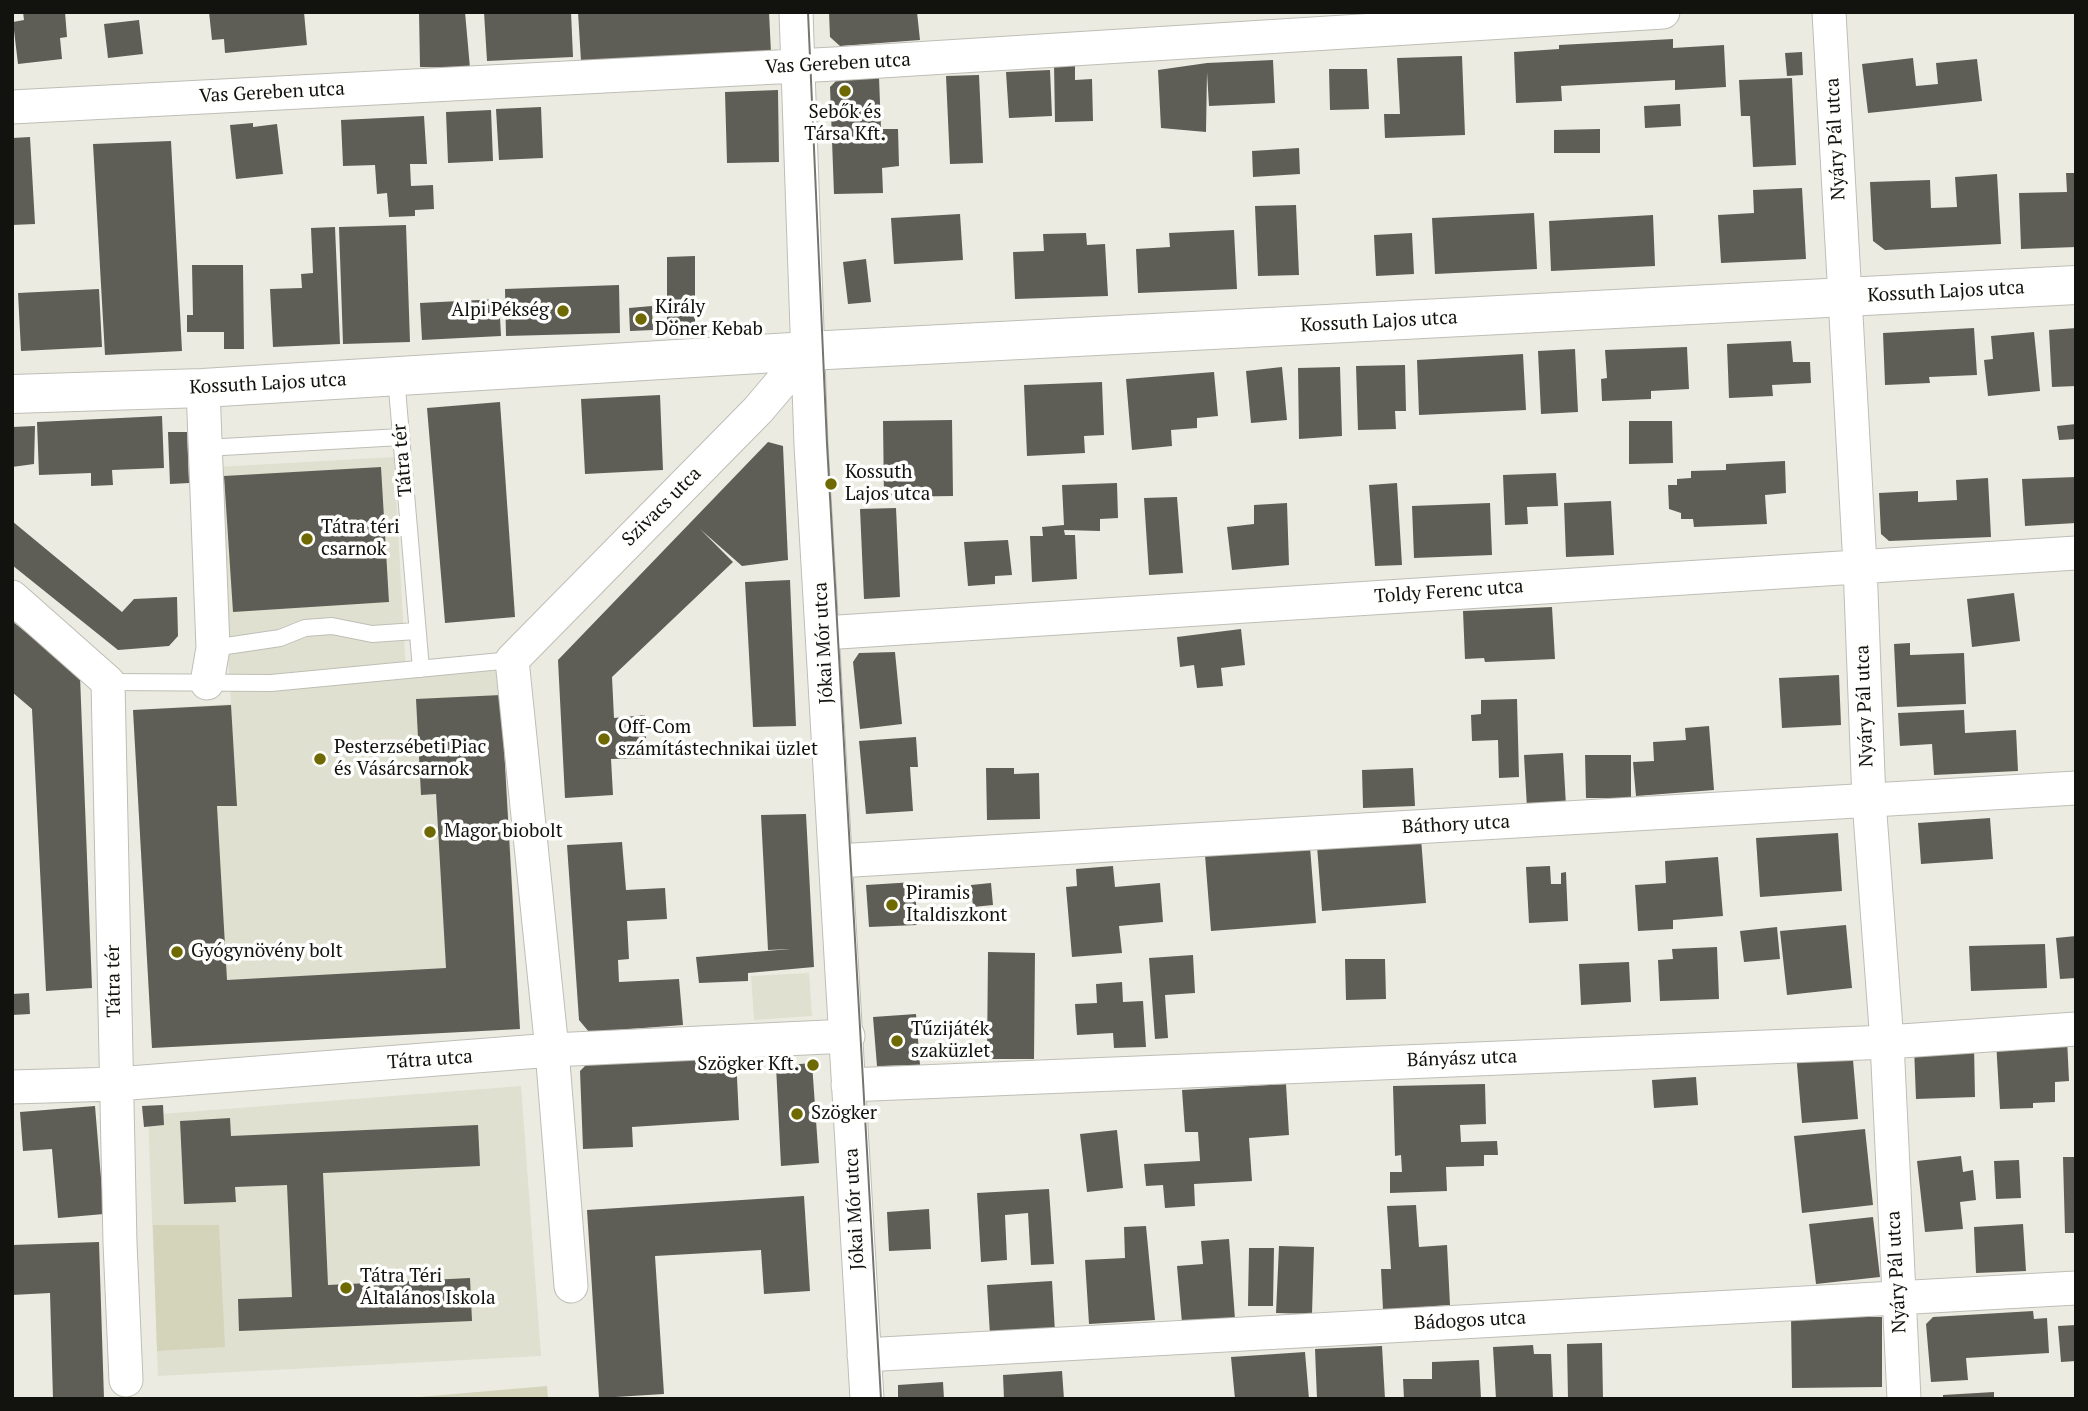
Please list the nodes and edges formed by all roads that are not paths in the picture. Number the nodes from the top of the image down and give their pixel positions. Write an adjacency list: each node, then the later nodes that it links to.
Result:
1 (796, 12): 4 (street, Jókai Mór utca)
2 (1663, 12): 4 (street, Vas Gereben utca)
3 (1829, 12): 7 (street, Nyáry Pál utca)
4 (799, 65): 5 (street, Vas Gereben utca); 8 (street, Jókai Mór utca)
5 (12, 107)
6 (2076, 285): 7 (street, Kossuth Lajos utca)
7 (1845, 298): 8 (street, Kossuth Lajos utca); 15 (street, Nyáry Pál utca)
8 (808, 351): 9 (street, Kossuth Lajos utca); 18 (street, Jókai Mór utca); 20 (street, Szivacs utca)
9 (396, 377): 10 (street, Kossuth Lajos utca); 12 (lane, Tátra tér)
10 (203, 388): 11 (street, Kossuth Lajos utca); 13 (street)
11 (12, 394)
12 (401, 437): 13 (lane); 17 (lane, Tátra tér)
13 (205, 448): 19 (street)
14 (2076, 553): 15 (street, Toldy Ferenc utca)
15 (1860, 565): 18 (street, Toldy Ferenc utca); 25 (street, Nyáry Pál utca)
16 (12, 597): 22 (street)
17 (416, 631): 19 (lane); 21 (lane, Tátra tér)
18 (823, 633): 26 (street, Jókai Mór utca)
19 (214, 648): 23 (street)
20 (512, 660): 21 (lane); 30 (street)
21 (421, 669): 23 (lane)
22 (108, 682): 23 (lane); 31 (street, Tátra tér)
23 (207, 683)
24 (2076, 788): 25 (street, Báthory utca)
25 (1869, 801): 26 (street, Báthory utca); 29 (street, Nyáry Pál utca)
26 (836, 861): 28 (street, Jókai Mór utca)
27 (2076, 1029): 29 (street, Bányász utca)
28 (848, 1036): 30 (street); 32 (street, Jókai Mór utca)
29 (1887, 1042): 32 (street, Bányász utca); 36 (street, Nyáry Pál utca)
30 (552, 1050): 31 (street); 34 (street)
31 (117, 1084): 33 (street); 38 (street, Tátra tér)
32 (848, 1085): 37 (street, Jókai Mór utca)
33 (12, 1087)
34 (571, 1286)
35 (2076, 1288): 36 (street, Bádogos utca)
36 (1898, 1297): 37 (street, Bádogos utca); 40 (street, Nyáry Pál utca)
37 (864, 1355): 39 (street, Jókai Mór utca)
38 (126, 1380)
39 (867, 1399)
40 (1904, 1399)

